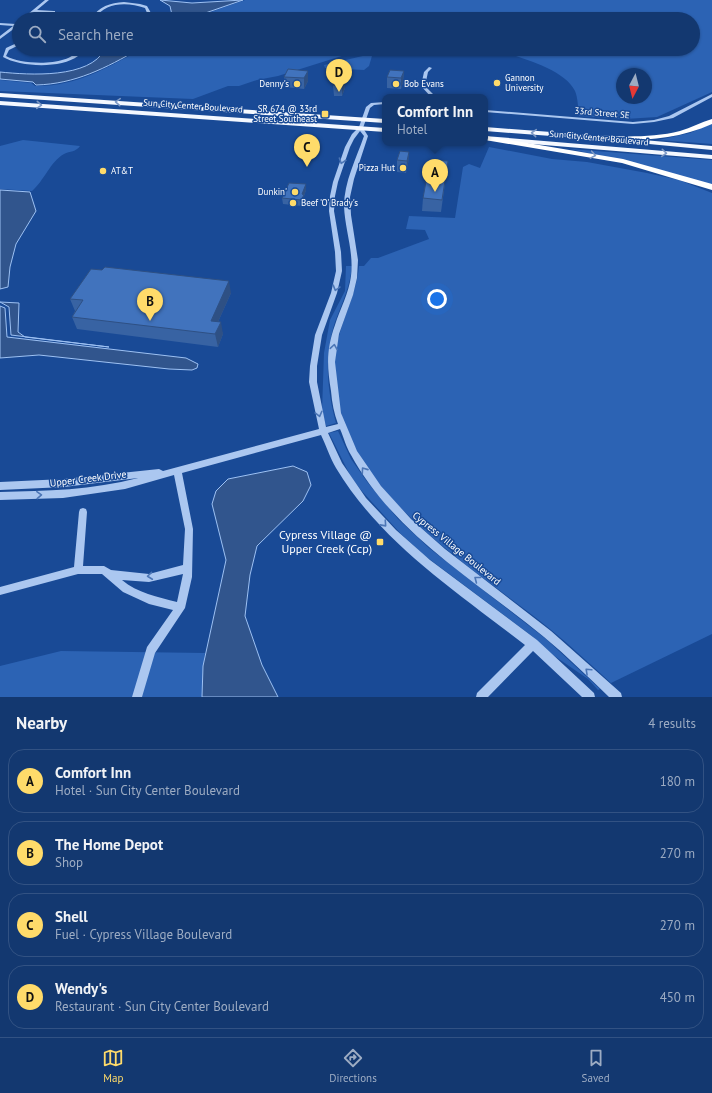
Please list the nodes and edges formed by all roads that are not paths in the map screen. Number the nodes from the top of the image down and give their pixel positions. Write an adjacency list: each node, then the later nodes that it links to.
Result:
1 (47, 0): 3 (street)
2 (126, 2): 5 (street); 6 (street)
3 (34, 11): 4 (street)
4 (54, 12)
5 (99, 12)
6 (148, 12)
7 (0, 24): 8 (street)
8 (12, 24)
9 (12, 28): 10 (street)
10 (0, 38)
11 (12, 47): 13 (street)
12 (0, 48): 13 (street)
13 (8, 49): 14 (street)
14 (77, 56)
15 (430, 68): 16 (street)
16 (431, 94)
17 (0, 95): 22 (main road, Sun City Center Boulevard, one-way to 17)
18 (712, 95): 21 (street, 33rd Street SE)
19 (0, 102): 23 (main road, Sun City Center Boulevard, one-way to 23)
20 (382, 103): 24 (street)
21 (488, 111)
22 (286, 114): 23 (main road); 24 (main road, Sun City Center Boulevard)
23 (185, 115): 27 (main road, Sun City Center Boulevard)
24 (363, 119): 25 (main road, Sun City Center Boulevard); 27 (street)
25 (382, 121)
26 (712, 121): 30 (highway)
27 (361, 128): 29 (main road, Sun City Center Boulevard); 36 (street, Cypress Village Boulevard, one-way to 27); 37 (street, one-way to 37)
28 (488, 129): 30 (main road, Sun City Center Boulevard, one-way to 28)
29 (382, 130)
30 (581, 137): 33 (main road, Sun City Center Boulevard)
31 (488, 138): 34 (main road, Sun City Center Boulevard, one-way to 34)
32 (488, 138): 35 (highway, one-way to 35)
33 (712, 148)
34 (712, 157)
35 (712, 187)
36 (341, 426): 37 (street, Upper Creek Drive); 51 (street, Cypress Village Boulevard, one-way to 36)
37 (323, 431): 38 (street, Upper Creek Drive); 47 (street, one-way to 47)
38 (177, 470): 39 (street, Upper Creek Drive); 40 (street, Upper Creek Drive, one-way to 38); 42 (street)
39 (0, 486)
40 (0, 496)
41 (83, 512): 43 (street)
42 (188, 568): 44 (street, one-way to 44); 46 (street)
43 (78, 570): 44 (street); 45 (street)
44 (109, 574): 46 (street)
45 (0, 591)
46 (180, 608): 48 (street)
47 (533, 644): 49 (street); 50 (street)
48 (137, 697)
49 (481, 697)
50 (590, 697)
51 (617, 697)

